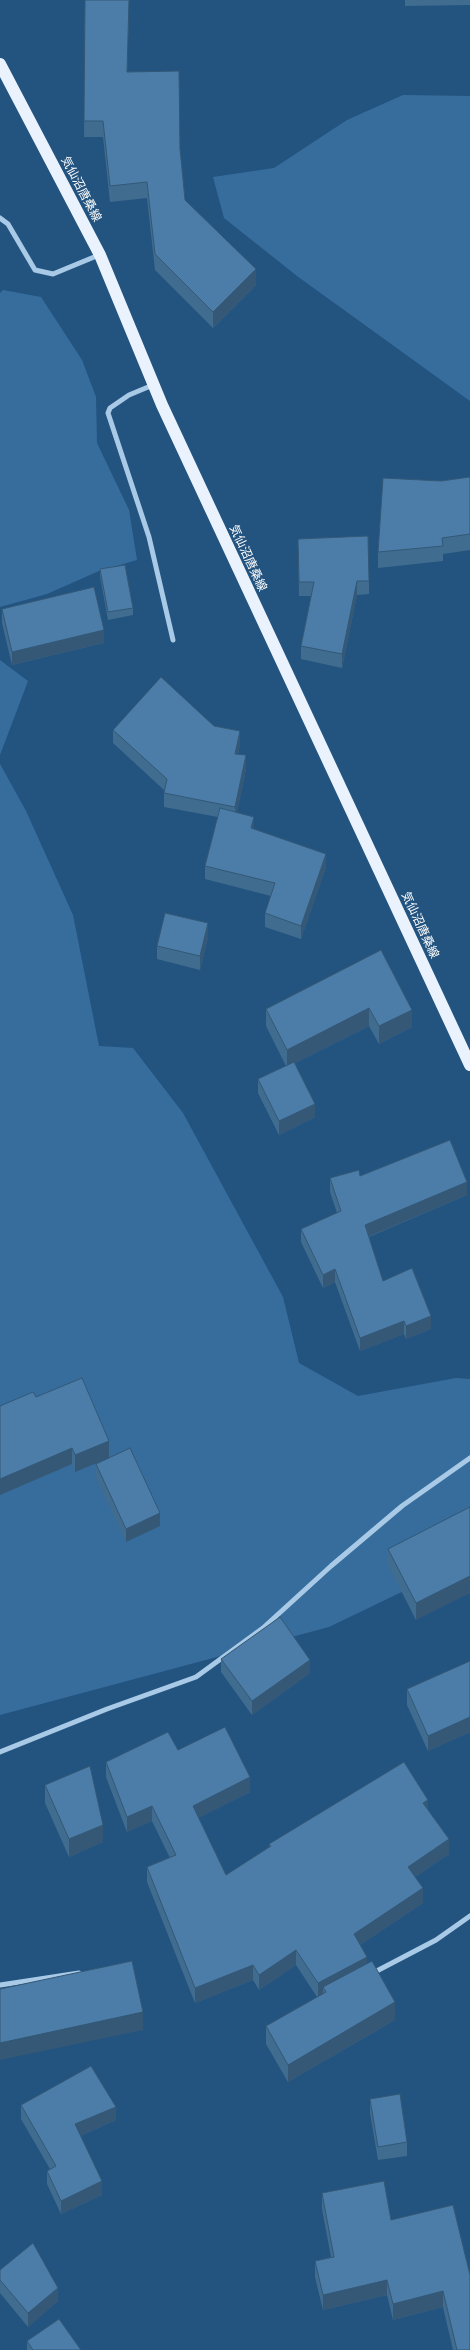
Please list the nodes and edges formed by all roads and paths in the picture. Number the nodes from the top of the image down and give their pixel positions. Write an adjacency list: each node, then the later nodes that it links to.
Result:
1 (0, 64): 3 (main road, 気仙沼唐桑線)
2 (0, 218): 3 (street)
3 (100, 255): 4 (main road, 気仙沼唐桑線)
4 (153, 385): 5 (street); 6 (main road, 気仙沼唐桑線)
5 (173, 640)
6 (470, 1065)
7 (470, 1458): 8 (street)
8 (0, 1752)
9 (470, 1916): 11 (street)
10 (86, 1971): 12 (street)
11 (368, 1976)
12 (0, 1985)

